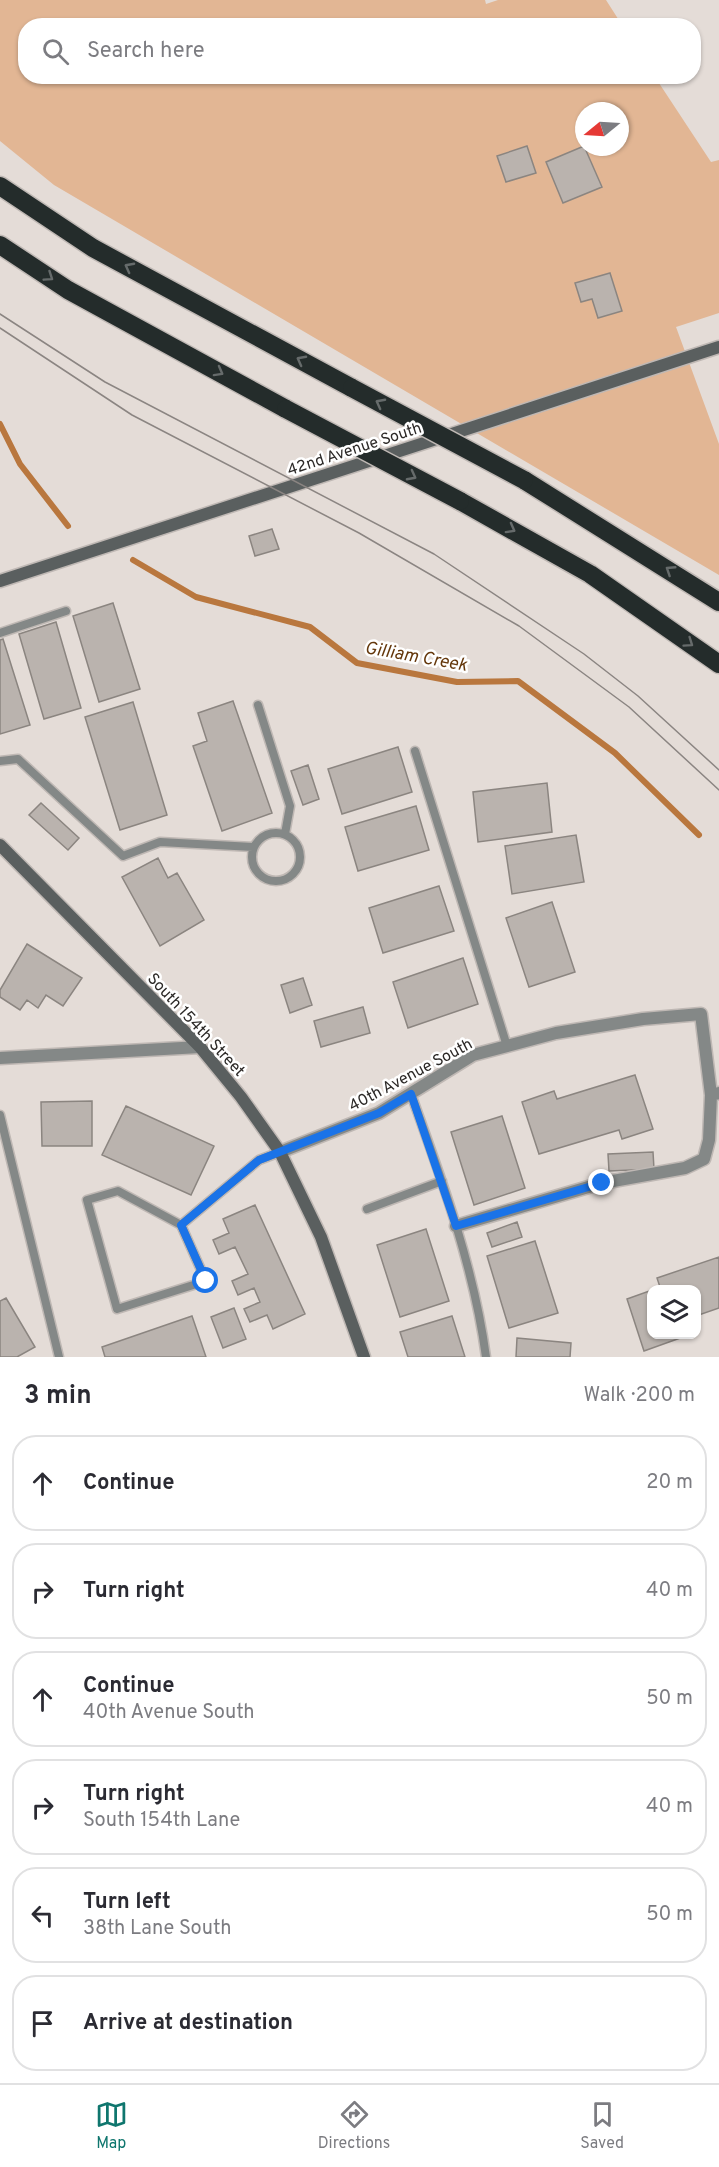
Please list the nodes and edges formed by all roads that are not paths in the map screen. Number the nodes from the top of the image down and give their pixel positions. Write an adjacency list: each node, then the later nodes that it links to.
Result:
1 (0, 186): 5 (highway, one-way to 1, bridge)
2 (0, 244): 8 (highway, one-way to 8, bridge)
3 (719, 347): 4 (street, 42nd Avenue South)
4 (0, 581)
5 (719, 602)
6 (66, 611): 7 (lane)
7 (0, 633)
8 (719, 664)
9 (258, 705): 12 (lane)
10 (415, 751): 15 (lane)
11 (0, 761): 14 (lane)
12 (285, 834): 14 (lane); 14 (lane)
13 (0, 845): 16 (street, South 154th Street)
14 (253, 847)
15 (507, 1046): 18 (street, 40th Avenue South); 19 (street, 40th Avenue South)
16 (200, 1047): 17 (street); 21 (street, South 154th Street)
17 (0, 1058)
18 (411, 1094): 21 (street, 40th Avenue South); 22 (lane)
19 (715, 1094): 25 (street)
20 (0, 1115): 26 (lane)
21 (280, 1152): 24 (lane); 27 (street, South 154th Street)
22 (442, 1181): 23 (lane); 25 (lane)
23 (367, 1209)
24 (181, 1225): 24 (lane)
25 (456, 1226): 28 (lane)
26 (58, 1357)
27 (364, 1357)
28 (486, 1357)

